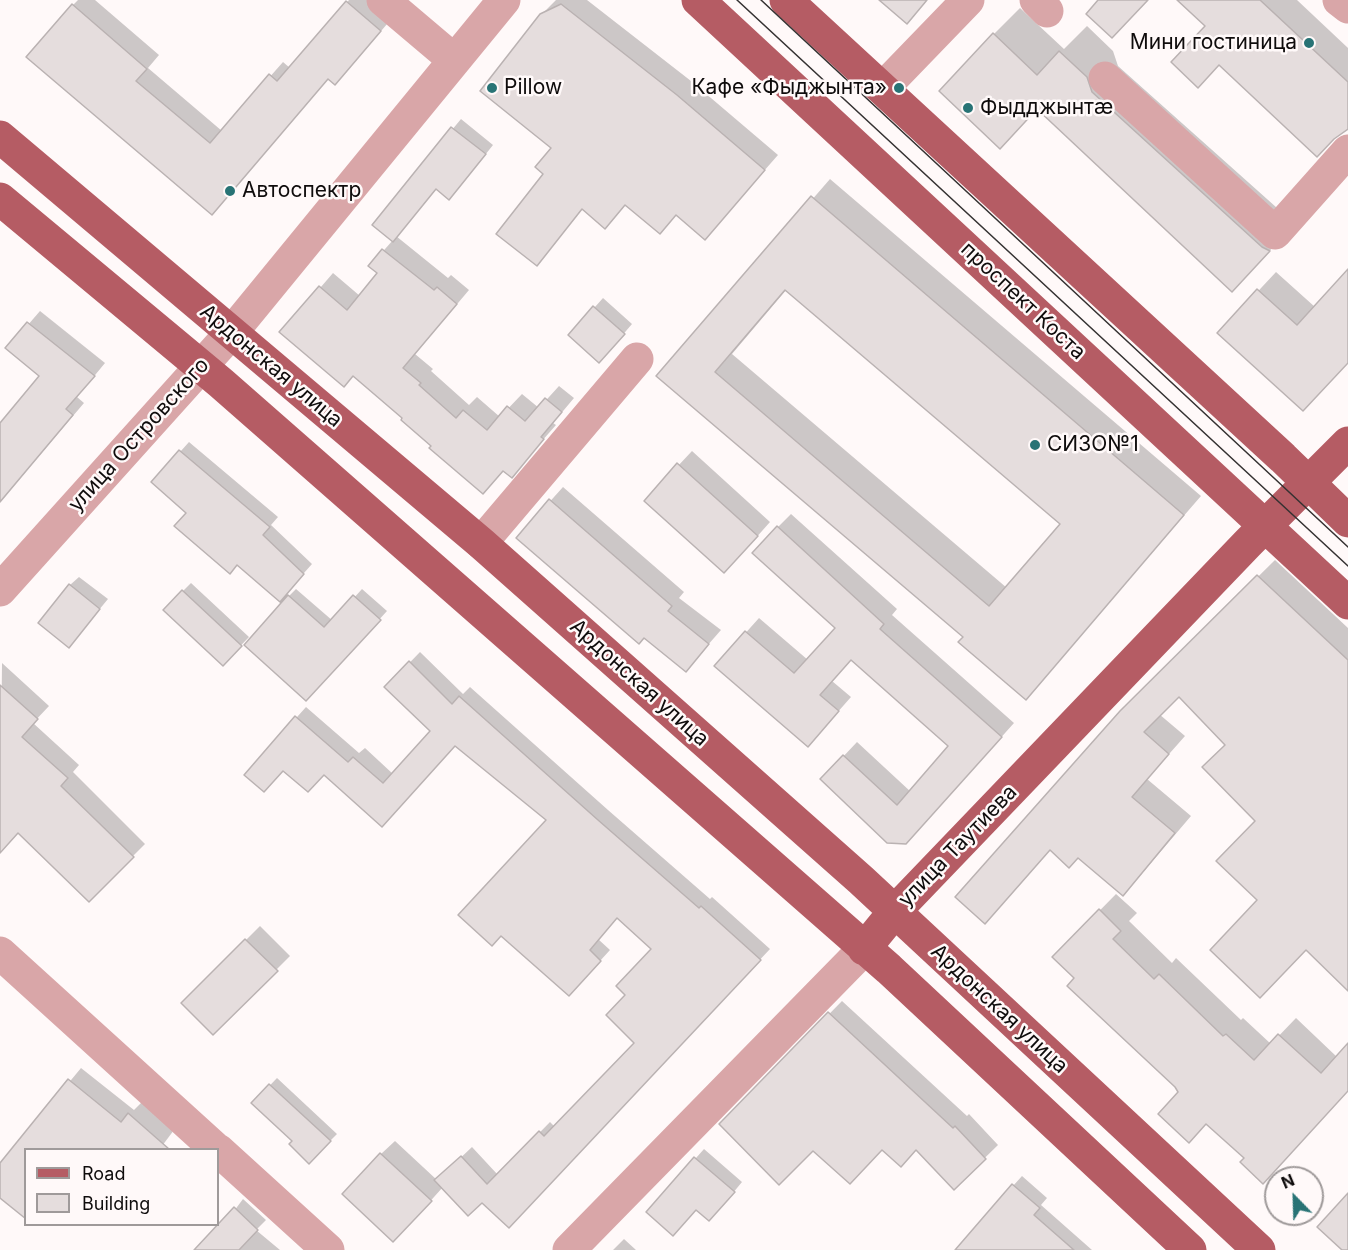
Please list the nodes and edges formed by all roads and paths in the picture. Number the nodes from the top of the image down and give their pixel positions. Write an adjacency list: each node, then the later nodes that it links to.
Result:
1 (383, 0): 8 (street)
2 (504, 0): 8 (street, улица Островского)
3 (698, 0): 20 (main road, проспект Коста)
4 (786, 0): 10 (main road)
5 (968, 0): 10 (street)
6 (1339, 0): 7 (street)
7 (1348, 8)
8 (454, 60): 14 (street, улица Островского)
9 (1105, 78): 12 (street)
10 (883, 88): 18 (main road)
11 (0, 137): 14 (main road, Ардонская улица)
12 (1348, 151)
13 (0, 199): 16 (main road)
14 (232, 332): 16 (street, улица Островского); 21 (main road, Ардонская улица)
15 (637, 359): 21 (street)
16 (201, 367): 22 (street, улица Островского); 25 (main road)
17 (1348, 443): 18 (main road, улица Таутиева)
18 (1309, 483): 19 (main road); 20 (main road, улица Таутиева)
19 (1348, 521)
20 (1266, 525): 23 (main road, проспект Коста); 24 (main road, улица Таутиева)
21 (481, 543): 24 (main road, Ардонская улица)
22 (0, 590)
23 (1348, 603)
24 (895, 911): 25 (main road, улица Таутиева); 32 (main road, Ардонская улица)
25 (864, 949): 30 (street, улица Таутиева); 31 (main road)
26 (0, 952): 27 (street)
27 (215, 1148)
28 (219, 1152): 29 (street)
29 (328, 1250)
30 (569, 1250)
31 (1190, 1250)
32 (1259, 1250)

